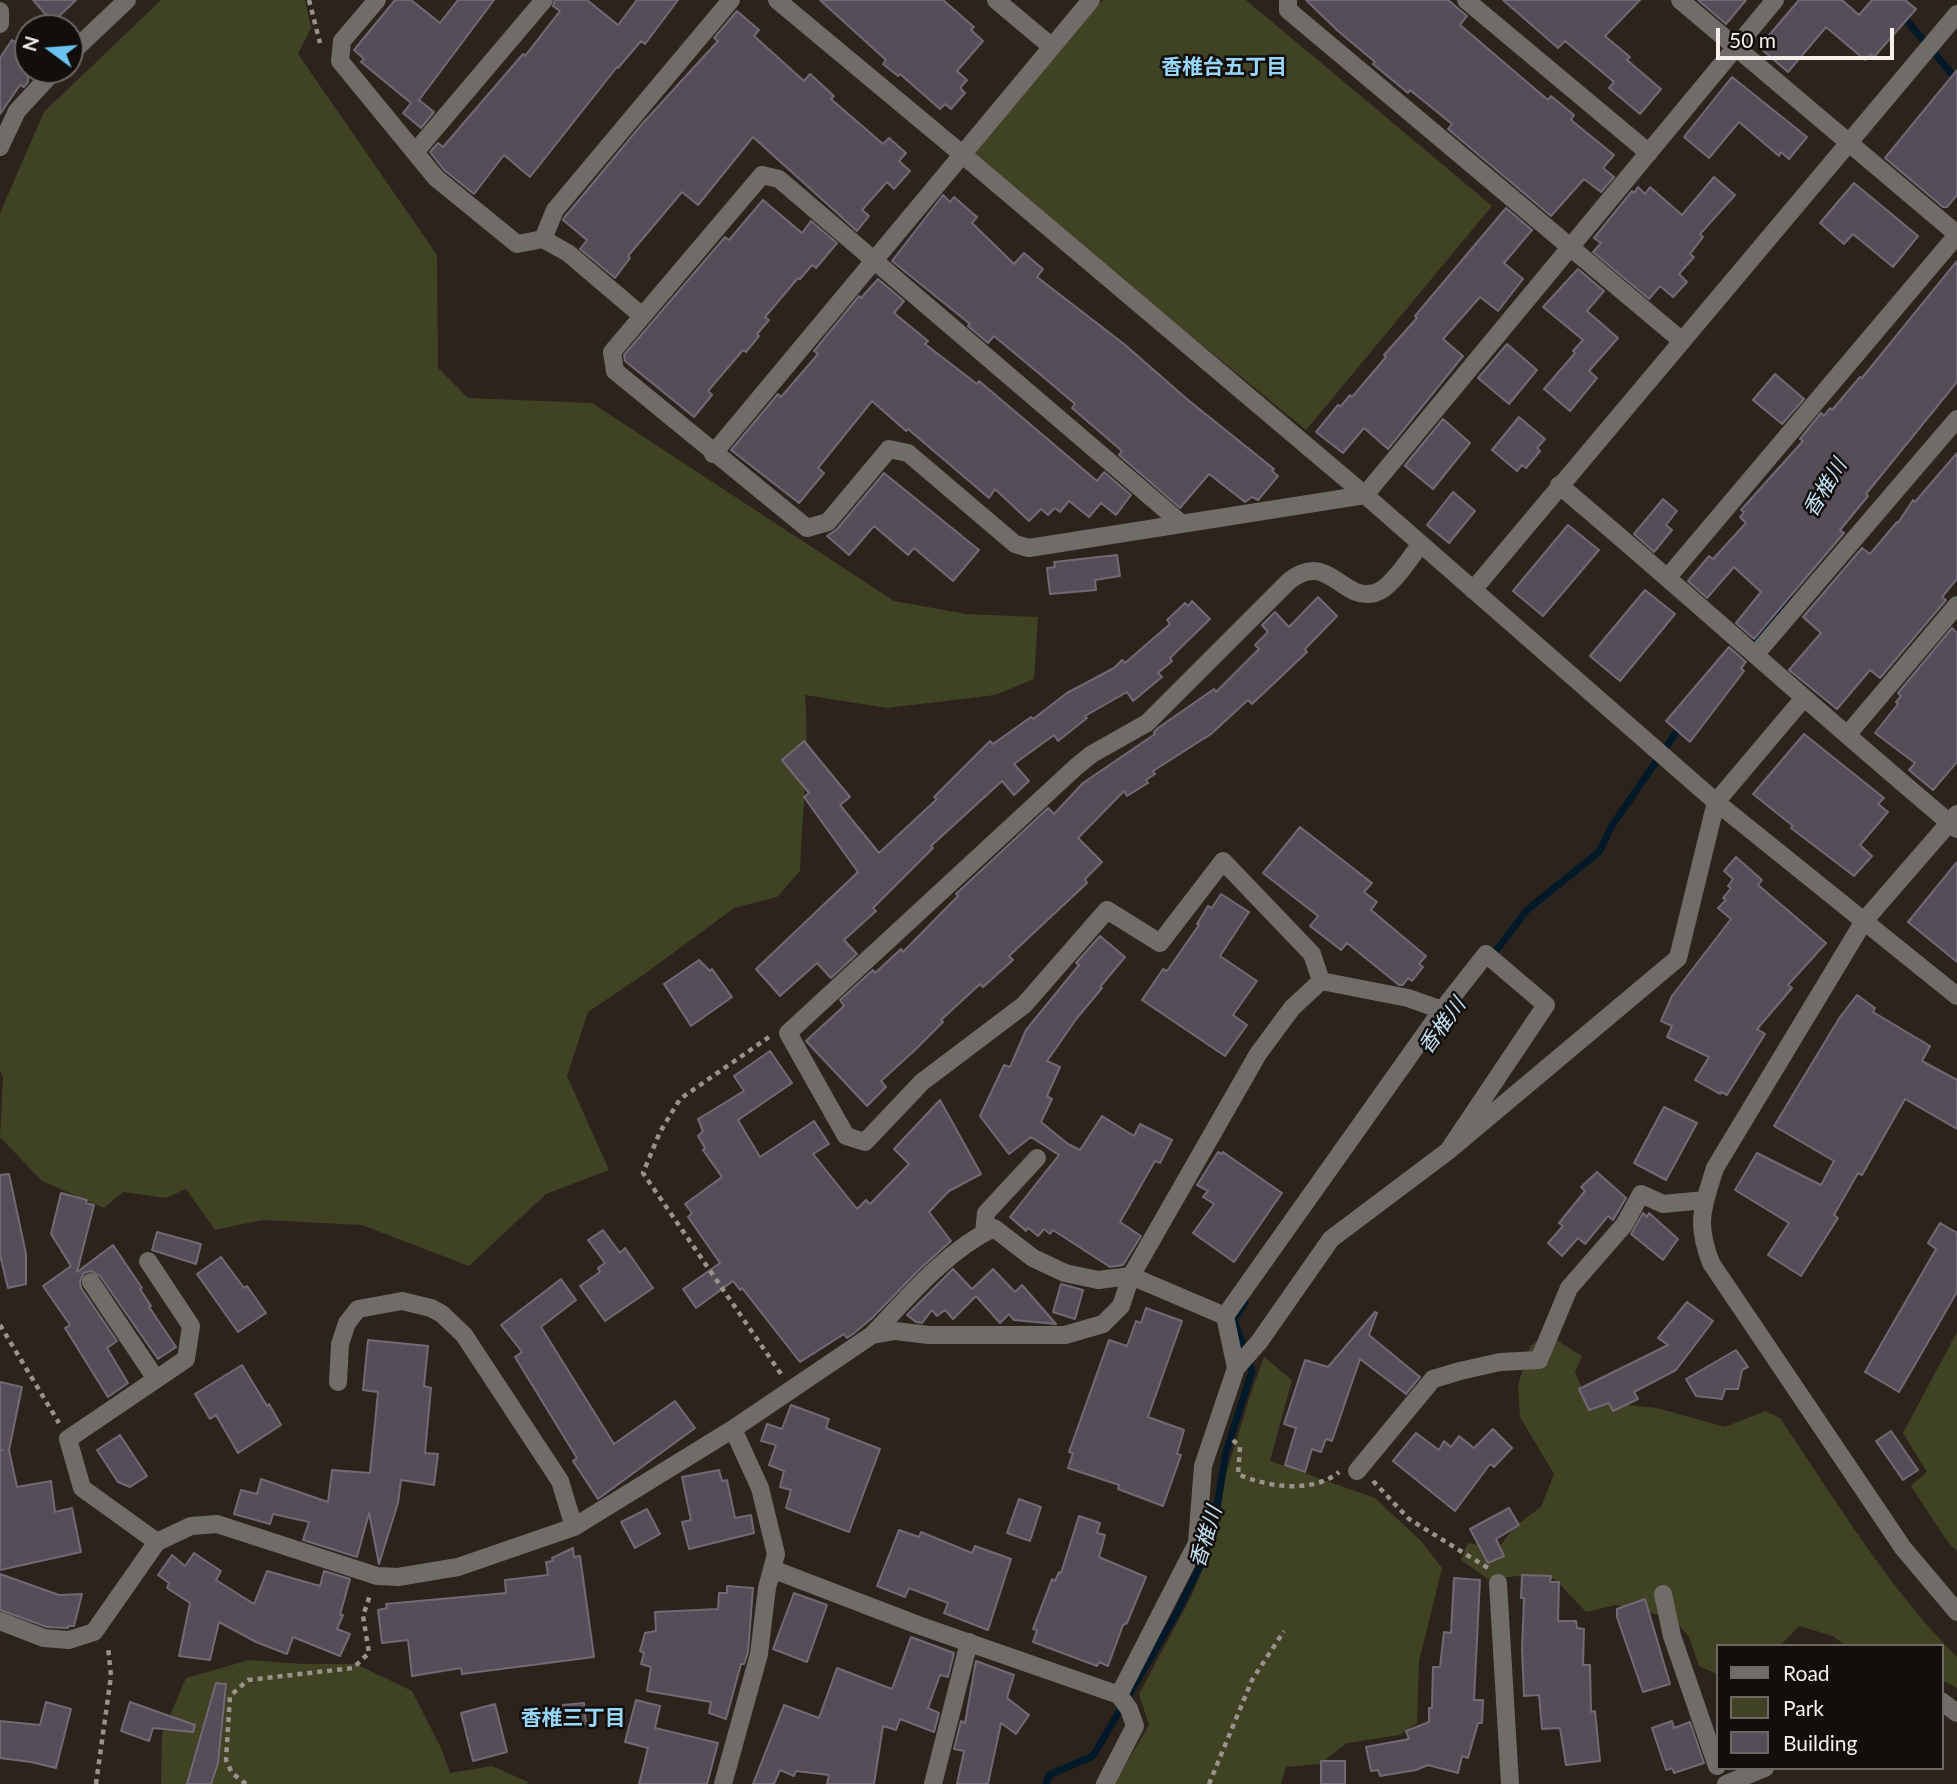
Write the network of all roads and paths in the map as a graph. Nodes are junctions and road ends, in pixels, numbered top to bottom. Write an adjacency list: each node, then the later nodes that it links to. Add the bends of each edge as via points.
1 (127, 0): 16 (street)
2 (309, 0): 19 (path, via 321,46)
3 (377, 0): 19 (street, via 342,41)
4 (544, 0): 23 (street)
5 (732, 0): 27 (street, via 555,210)
6 (777, 0): 25 (street)
7 (996, 0): 17 (street)
8 (1091, 0): 17 (street)
9 (1288, 0): 28 (street, via 1288,10)
10 (1466, 0): 24 (street)
11 (1680, 0): 18 (street)
12 (1775, 0): 18 (street)
13 (0, 11): 15 (street)
14 (1957, 14): 21 (street)
15 (0, 24)
16 (84, 41)
17 (1052, 47): 25 (street)
18 (1734, 47): 21 (street); 24 (street)
19 (340, 61): 23 (street)
20 (42, 84): 22 (street, via 17,111)
21 (1849, 144): 26 (street); 31 (street)
22 (0, 147)
23 (416, 151): 27 (street, via 436,178 516,243)
24 (1649, 153): 28 (street)
25 (963, 155): 29 (street); 35 (street)
26 (1957, 235): 38 (street)
27 (543, 239): 30 (street, via 568,254)
28 (1569, 247): 31 (street); 35 (street)
29 (875, 261): 30 (street, via 779,179 762,175); 33 (street); 36 (street)
30 (641, 316): 33 (street, via 612,352 614,372)
31 (1682, 341): 34 (street)
32 (1957, 419): 41 (street)
33 (713, 454): 36 (street, via 807,528 828,522 889,449 908,453 1015,544 1029,548)
34 (1559, 485): 38 (street); 39 (street)
35 (1365, 495): 36 (street); 37 (street)
36 (1181, 523)
37 (1420, 545): 39 (street); 50 (street, via 1388,586 1374,593 1356,591 1321,571 1301,571 1147,723 1077,766)
38 (1668, 577): 41 (street)
39 (1473, 590): 44 (street)
40 (1957, 605): 43 (street)
41 (1755, 655): 42 (street)
42 (1804, 699): 43 (street); 44 (street)
43 (1848, 734): 45 (street)
44 (1716, 802): 46 (street); 51 (street, via 1678,958)
45 (1955, 822): 46 (street)
46 (1864, 921): 48 (street); 53 (street, via 1715,1168)
47 (1321, 981): 49 (street, via 1408,998); 50 (street, via 1312,954 1223,861 1160,943 1107,910 1024,1005 922,1082 865,1142 846,1136); 56 (street, via 1292,1007 1258,1054)
48 (1957, 996)
49 (1443, 1010): 51 (street, via 1486,954 1546,1004); 58 (street)
50 (788, 1033): 64 (path, via 771,1036 680,1099 643,1173)
51 (1448, 1151): 61 (street, via 1331,1239)
52 (1037, 1158): 54 (street, via 986,1213)
53 (1705, 1200): 68 (street, via 1663,1204 1641,1194 1624,1226 1569,1288 1539,1360 1500,1362 1433,1380); 75 (street, via 1703,1241 1711,1263 1903,1548)
54 (985, 1233): 56 (street, via 994,1228 1033,1258 1065,1273 1098,1280); 60 (street, via 919,1285)
55 (148, 1261): 62 (street, via 191,1326 186,1359)
56 (1131, 1276): 58 (street); 60 (street, via 1121,1306 1103,1324 1065,1335 895,1331)
57 (91, 1283): 62 (street)
58 (1225, 1316): 61 (street)
59 (0, 1325): 67 (path)
60 (872, 1335): 64 (street)
61 (1236, 1368): 65 (street)
62 (156, 1379): 67 (street)
63 (338, 1382): 69 (street, via 340,1344 346,1323 358,1309 402,1301 442,1314 464,1335 560,1481)
64 (792, 1390): 66 (street)
65 (1216, 1428): 68 (path, via 1240,1447 1238,1474 1248,1479 1292,1486 1314,1484 1344,1468); 80 (street, via 1203,1466 1197,1543)
66 (733, 1429): 69 (street); 71 (street, via 760,1488 776,1554)
67 (68, 1439): 70 (street, via 82,1488)
68 (1357, 1471): 73 (path, via 1366,1473 1409,1519 1491,1570)
69 (574, 1527): 72 (street, via 458,1567)
70 (156, 1542): 72 (street, via 191,1526 218,1524); 76 (street, via 93,1632 69,1640 44,1639)
71 (772, 1569): 79 (street); 85 (street, via 759,1654)
72 (377, 1576): 84 (path, via 363,1616 369,1653 352,1668 247,1680 230,1696 226,1760 232,1773)
73 (1499, 1583): 89 (street)
74 (1663, 1594): 81 (street, via 1672,1636)
75 (1957, 1612)
76 (0, 1622)
77 (1284, 1631): 88 (path, via 1252,1680)
78 (114, 1638): 83 (path, via 107,1649 111,1676)
79 (969, 1642): 80 (street); 86 (street)
80 (1119, 1695): 87 (street, via 1135,1726)
81 (1716, 1761)
82 (1760, 1770): 90 (street)
83 (96, 1784)
84 (246, 1784)
85 (723, 1784)
86 (933, 1784)
87 (1105, 1784)
88 (1209, 1784)
89 (1510, 1784)
90 (1725, 1784)

